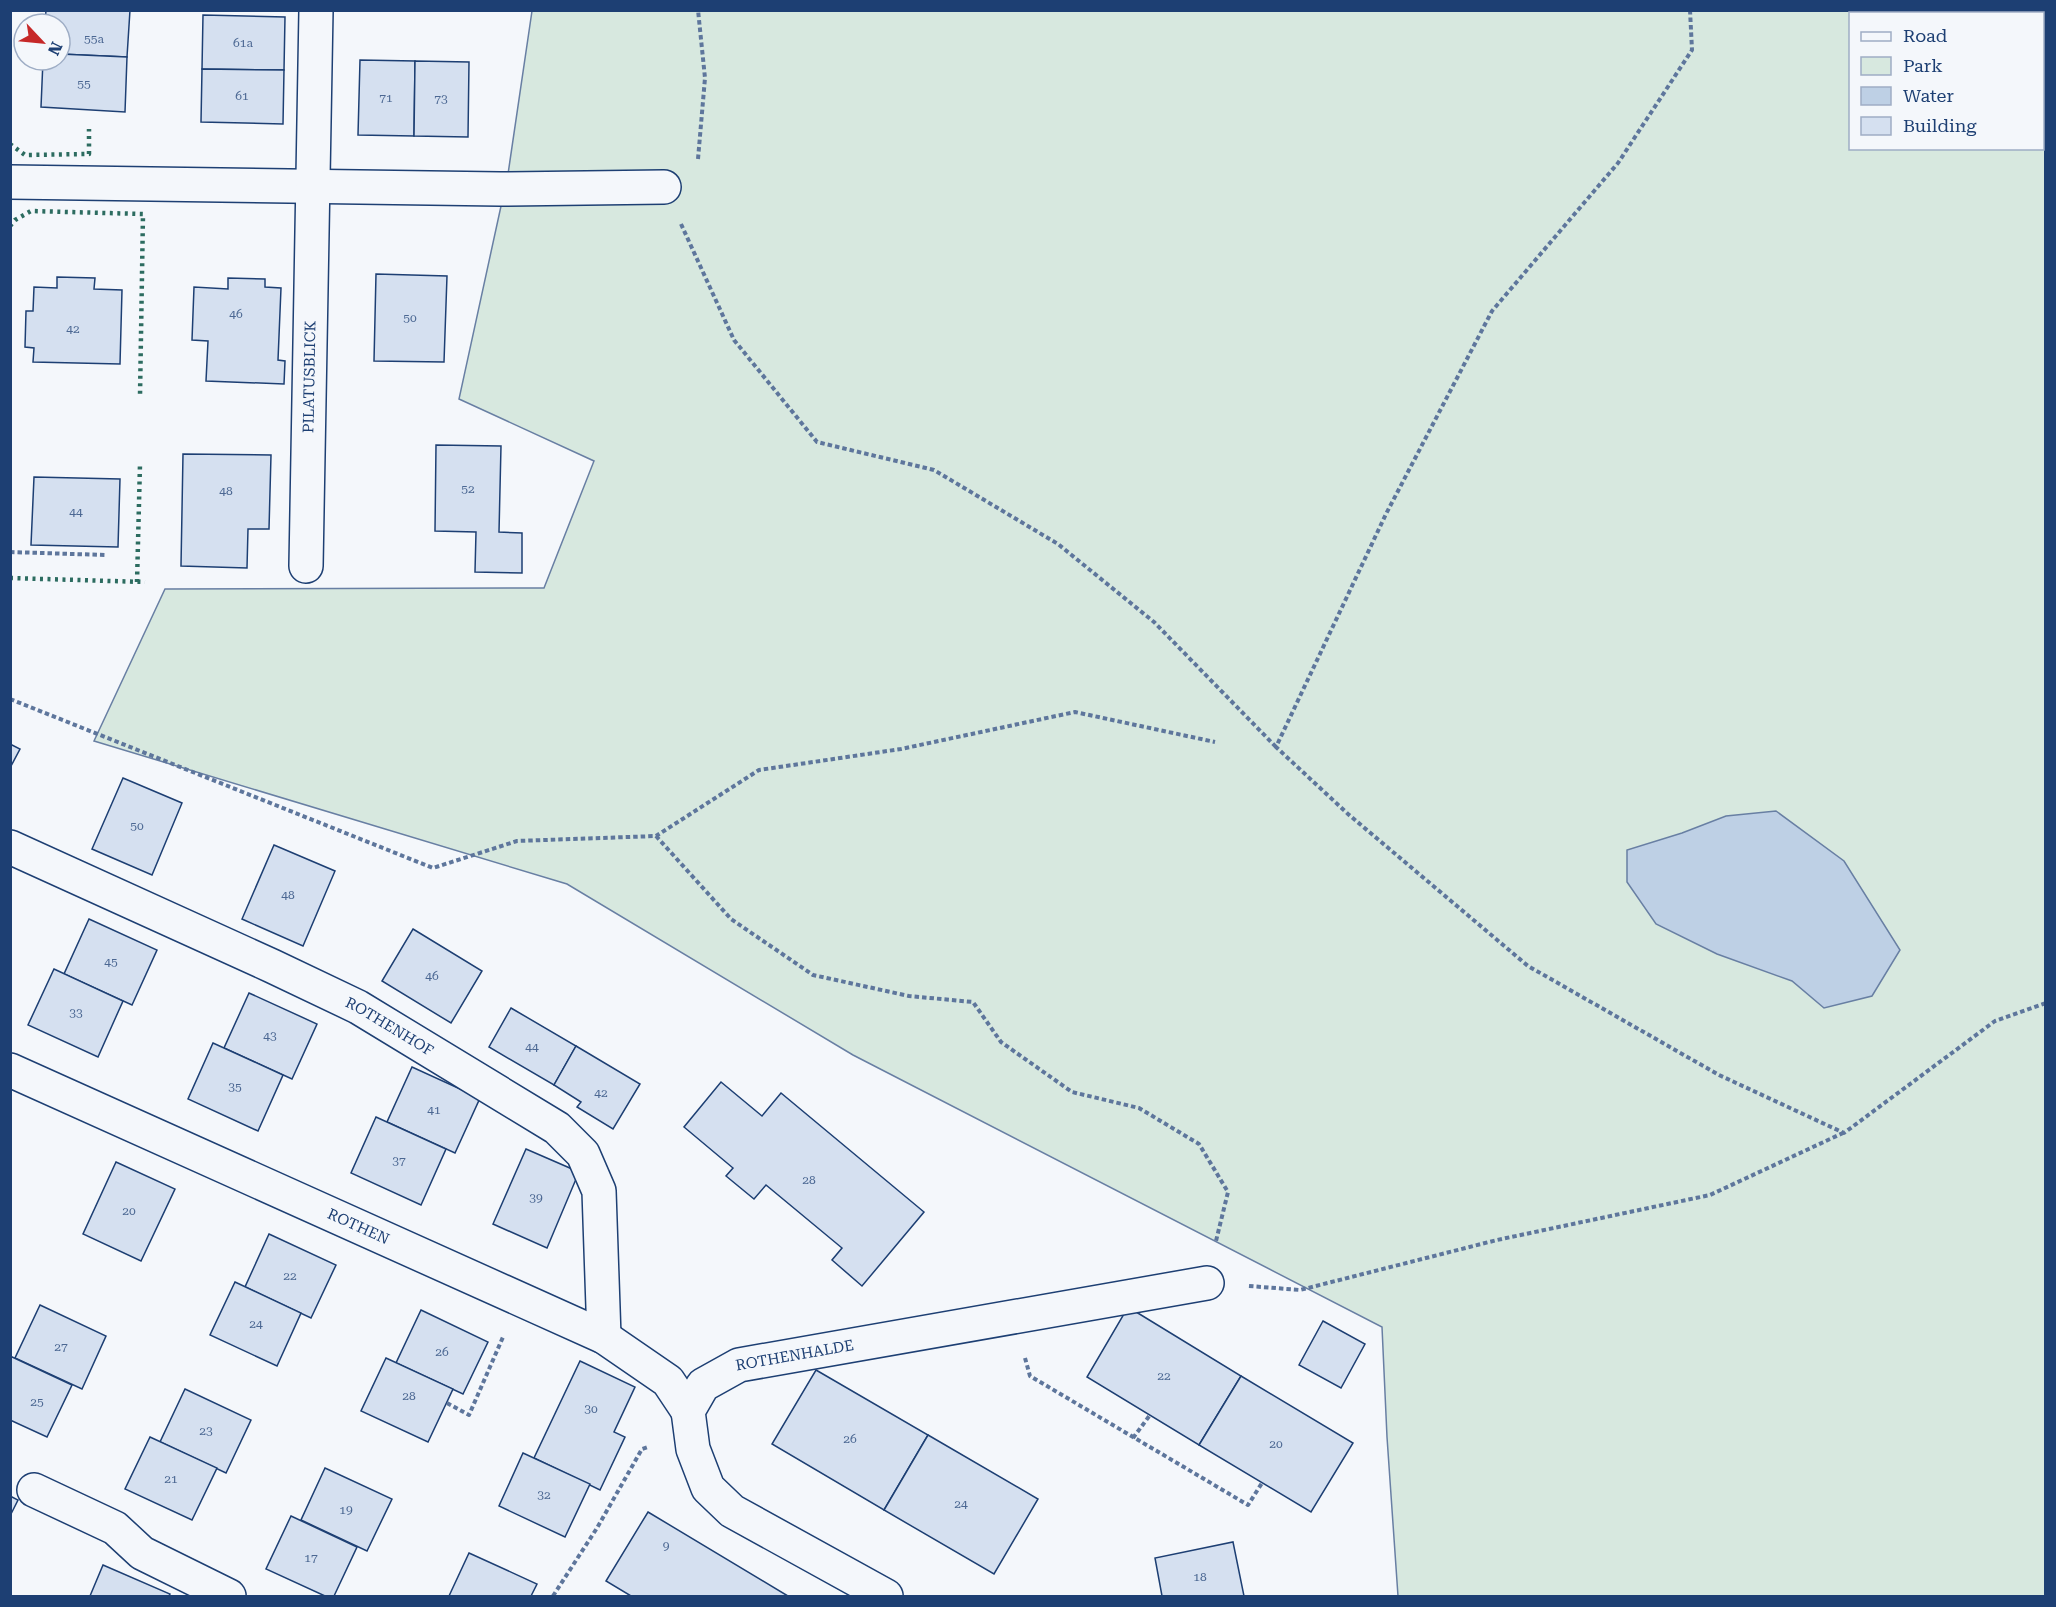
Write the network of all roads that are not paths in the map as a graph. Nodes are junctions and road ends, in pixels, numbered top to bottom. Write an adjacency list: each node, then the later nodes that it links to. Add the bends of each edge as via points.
1 (316, 10): 3 (street, PILATUSBLICK)
2 (10, 182): 3 (street)
3 (313, 186): 4 (street); 5 (street, PILATUSBLICK)
4 (664, 187)
5 (306, 566)
6 (10, 847): 9 (street, ROTHENHOF, via 358,1007 557,1128 583,1154 599,1191)
7 (10, 1070): 9 (street, ROTHEN)
8 (1207, 1283): 10 (street, ROTHENHALDE, via 739,1365 704,1385)
9 (604, 1336): 10 (street, ROTHEN, via 668,1381)
10 (689, 1422): 13 (street, via 693,1449 708,1488 732,1511)
11 (34, 1490): 12 (street, via 115,1528 142,1552)
12 (229, 1596)
13 (886, 1596)

